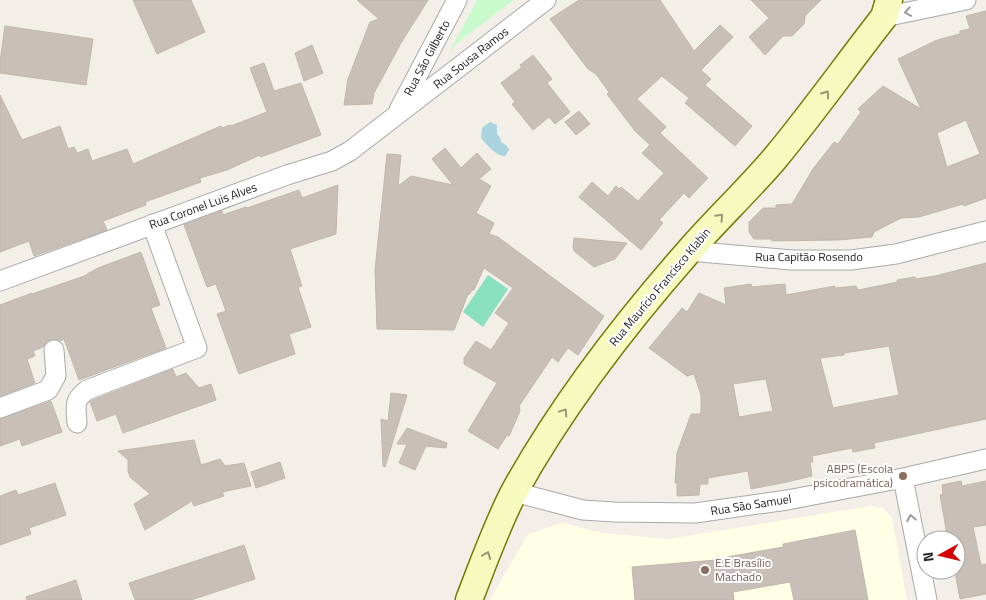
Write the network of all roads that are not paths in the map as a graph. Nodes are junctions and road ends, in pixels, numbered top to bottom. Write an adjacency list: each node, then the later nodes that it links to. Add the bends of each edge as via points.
1 (457, 0): 5 (street, Rua São Gilberto)
2 (546, 0): 5 (street, Rua Sousa Ramos)
3 (966, 0): 4 (street, one-way to 4)
4 (886, 8): 8 (street, Rua Maurício Francisco Klabin, one-way to 4, via 774,159 819,104)
5 (396, 116): 6 (street, Rua Coronel Luis Alves, via 332,161)
6 (152, 224): 9 (street, Rua Coronel Luis Alves); 12 (street, via 197,348 87,390 75,402)
7 (986, 231): 8 (street, Rua Capitão Rosendo, via 896,254 851,260 792,260)
8 (688, 251): 15 (street, Rua Maurício Francisco Klabin, one-way to 8, via 596,363)
9 (0, 281)
10 (54, 350): 11 (street, via 56,376 48,390)
11 (0, 408)
12 (77, 423)
13 (986, 459): 14 (street, Rua São Samuel)
14 (903, 478): 15 (street, Rua São Samuel, via 695,513 583,510); 17 (street, one-way to 14)
15 (514, 492): 16 (street, Rua Maurício Francisco Klabin, one-way to 15)
16 (468, 600)
17 (926, 600)

